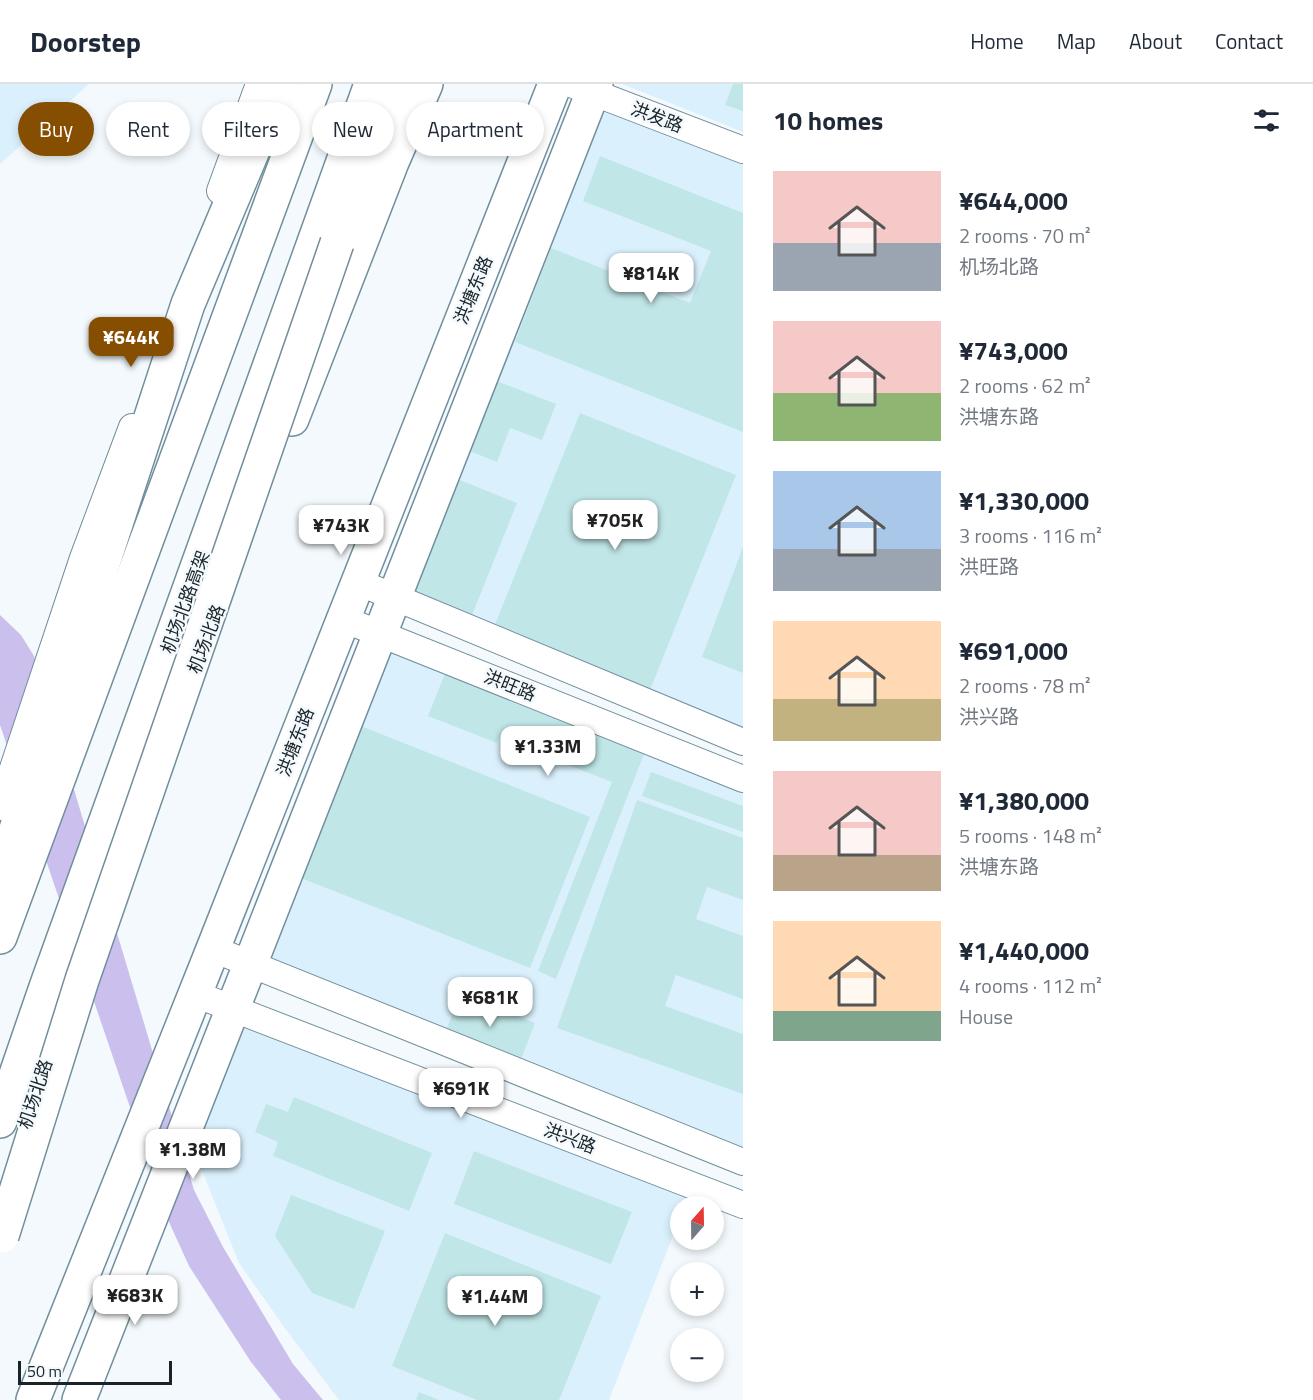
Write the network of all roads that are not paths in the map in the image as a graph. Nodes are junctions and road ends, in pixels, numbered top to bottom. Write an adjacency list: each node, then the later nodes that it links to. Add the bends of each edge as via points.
1 (259, 84): 18 (street, via 83,558)
2 (281, 84): 19 (main road, via 188,304)
3 (315, 84): 19 (main road, via 72,742)
4 (360, 84): 25 (main road, 机场北路高架)
5 (371, 84): 26 (main road, 机场北路高架)
6 (399, 84): 16 (main road, bridge, via 328,266)
7 (426, 84): 16 (main road, 机场北路)
8 (555, 84): 11 (main road, 洪塘东路)
9 (587, 87): 10 (street, 洪发路); 12 (main road)
10 (743, 150)
11 (358, 582): 12 (street, 洪旺路); 13 (main road, 洪塘东路)
12 (394, 597): 14 (main road); 15 (street, 洪旺路)
13 (344, 618): 14 (street, 洪旺路); 21 (main road, 洪塘东路)
14 (380, 633): 17 (street, 洪旺路); 22 (main road)
15 (743, 742)
16 (156, 765): 28 (main road, 机场北路, via 52,1042); 30 (main road, bridge, via 82,980)
17 (743, 779)
18 (1, 804)
19 (13, 873): 20 (main road)
20 (0, 937)
21 (213, 949): 22 (street); 23 (main road, 洪塘东路)
22 (250, 964): 24 (main road); 27 (street)
23 (195, 994): 24 (street, 洪兴路); 31 (main road, 洪塘东路)
24 (233, 1008): 29 (street, 洪兴路); 32 (main road)
25 (0, 1051)
26 (0, 1121)
27 (743, 1162)
28 (0, 1199)
29 (743, 1205)
30 (1, 1239)
31 (33, 1400)
32 (79, 1400)

